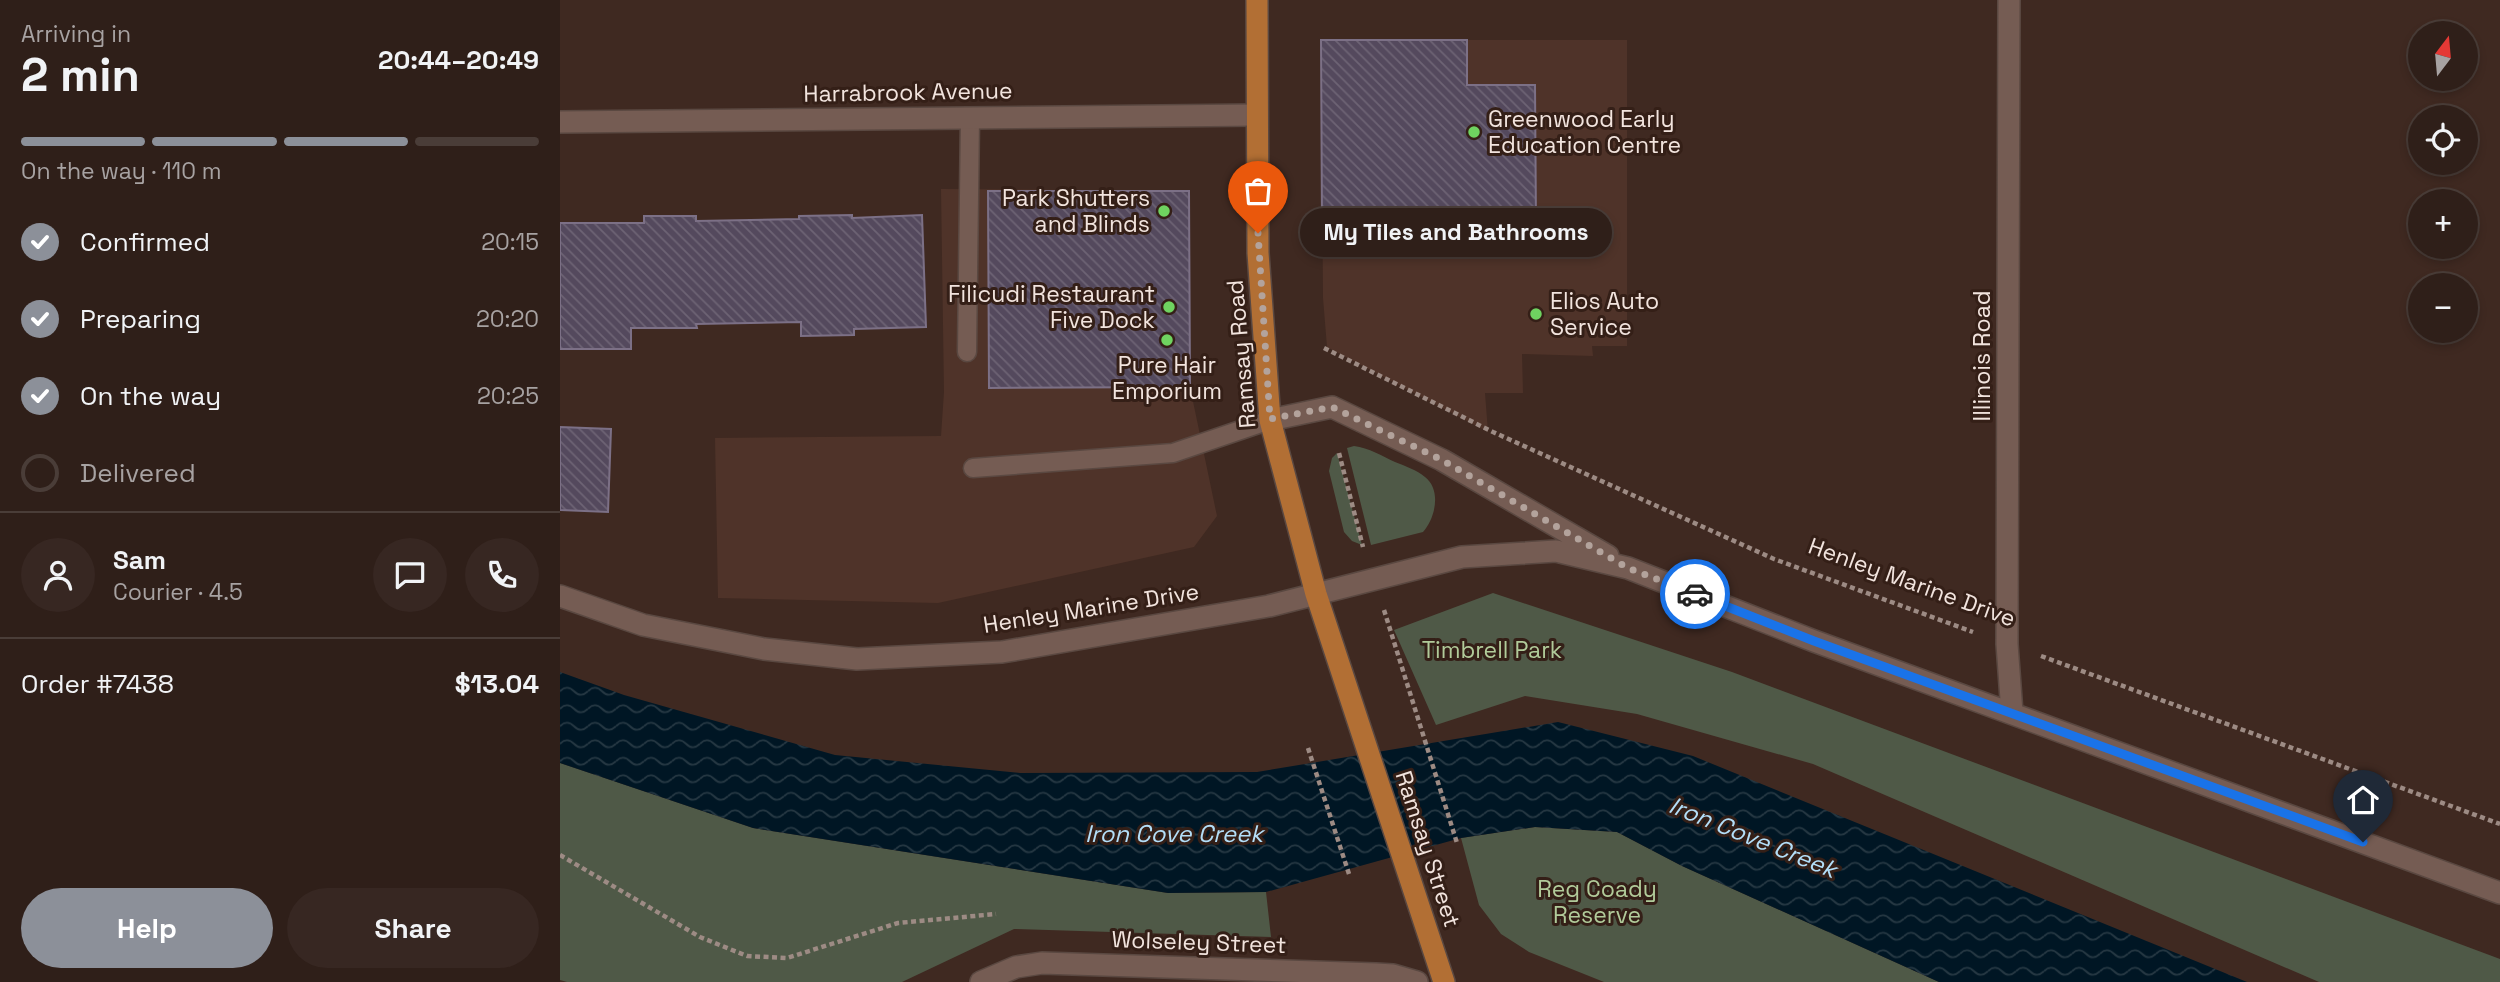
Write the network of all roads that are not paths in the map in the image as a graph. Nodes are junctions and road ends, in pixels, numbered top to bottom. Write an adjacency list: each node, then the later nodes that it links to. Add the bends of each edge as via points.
1 (1257, 0): 3 (main road, Ramsay Road)
2 (2009, 0): 12 (street, Illinois Road, via 2007,644)
3 (1257, 115): 4 (street, Harrabrook Avenue); 7 (main road, Ramsay Road, via 1258,253)
4 (970, 118): 5 (street, Harrabrook Avenue); 6 (lane)
5 (560, 122)
6 (967, 352)
7 (1270, 419): 8 (lane, via 1173,453); 9 (street, Henley Marine Drive, via 1332,407 1442,460); 10 (main road, Ramsay Road)
8 (973, 468)
9 (1628, 568): 10 (street, Henley Marine Drive, via 1556,551 1511,552 1462,557); 12 (street, Henley Marine Drive)
10 (1316, 594): 11 (street, Henley Marine Drive, via 1002,652 857,659 764,649 643,625); 13 (main road, Ramsay Road)
11 (560, 596)
12 (2012, 713): 14 (street, Henley Marine Drive)
13 (1362, 733): 17 (main road, Ramsay Street)
14 (2500, 893)
15 (981, 982): 16 (street, Wolseley Street, via 1016,967 1042,963 1376,974)
16 (1417, 982)
17 (1444, 982)

